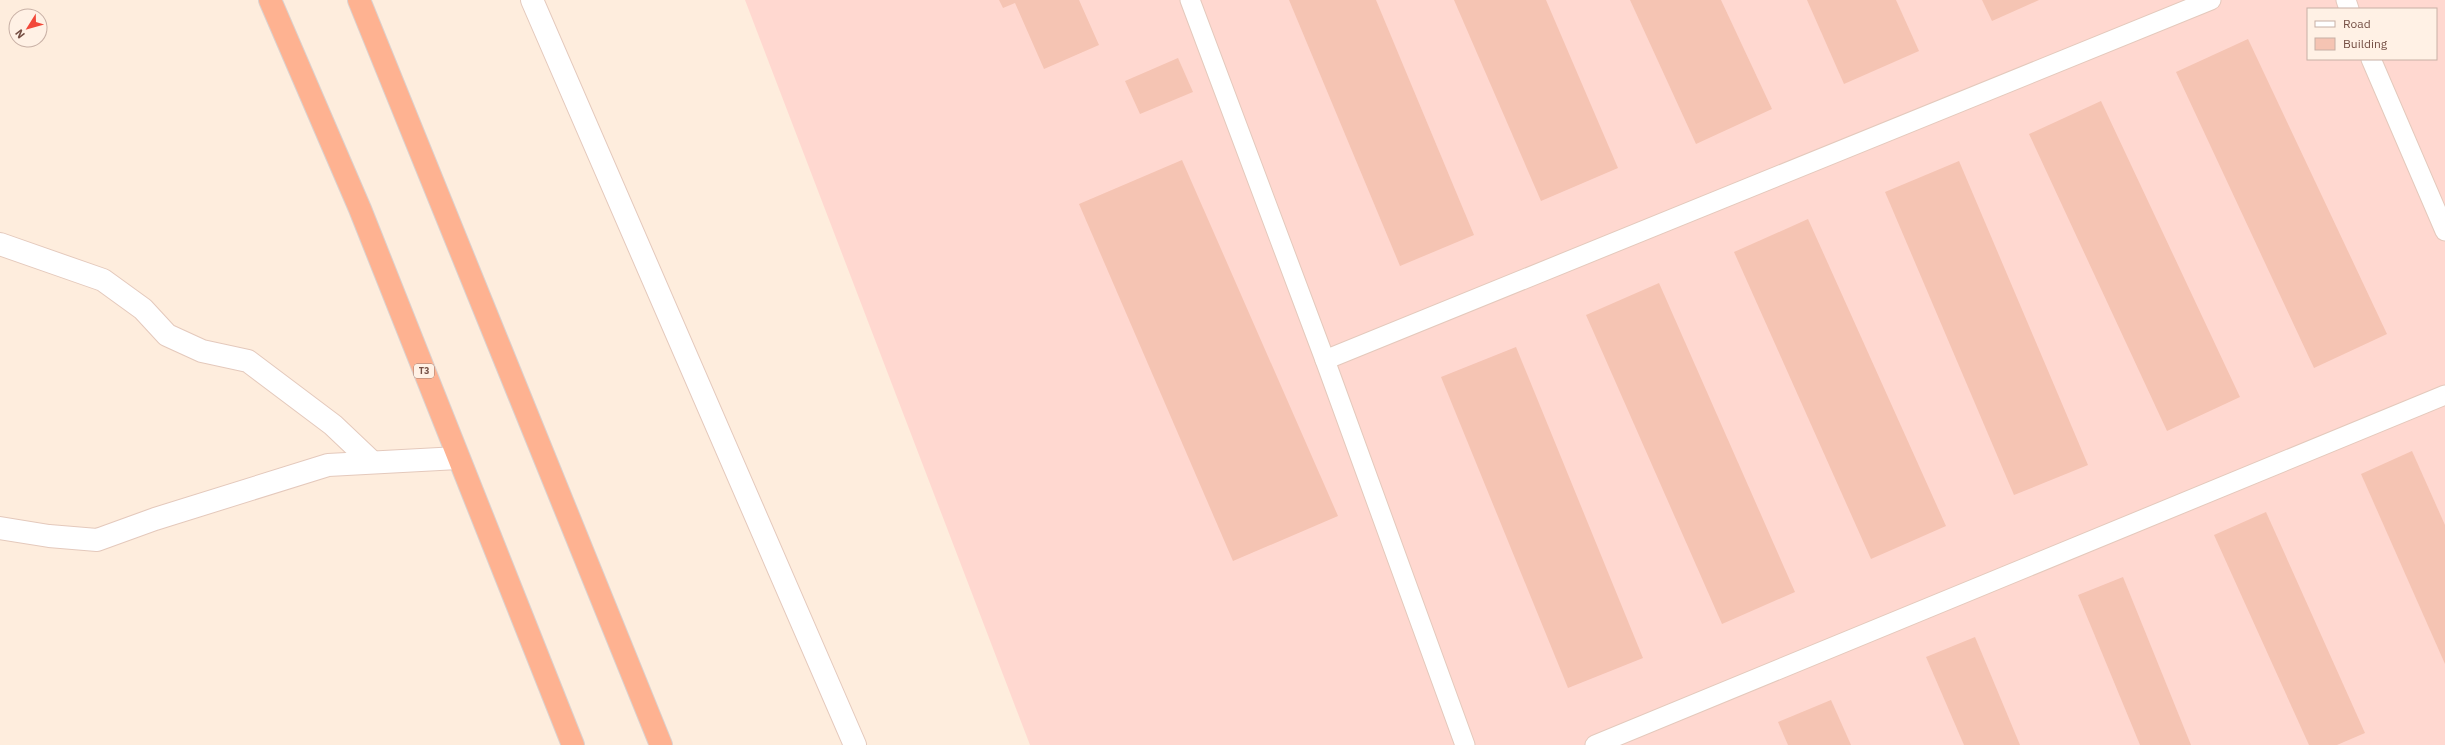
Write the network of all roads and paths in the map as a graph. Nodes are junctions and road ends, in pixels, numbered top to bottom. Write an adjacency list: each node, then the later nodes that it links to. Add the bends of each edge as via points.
1 (270, 0): 11 (highway, T3, via 360,209)
2 (359, 0): 15 (highway)
3 (532, 0): 16 (street)
4 (1190, 0): 9 (lane)
5 (2211, 0): 9 (lane)
6 (2371, 60): 7 (lane)
7 (2445, 231)
8 (0, 244): 12 (street, via 103,280 143,309 167,335 202,351 248,361 333,424)
9 (1325, 360): 17 (lane)
10 (2445, 395): 18 (lane)
11 (458, 458): 12 (street); 14 (highway, T3)
12 (372, 462): 13 (street, via 328,465 98,540)
13 (0, 528)
14 (573, 745)
15 (661, 745)
16 (856, 745)
17 (1465, 745)
18 (1595, 745)

